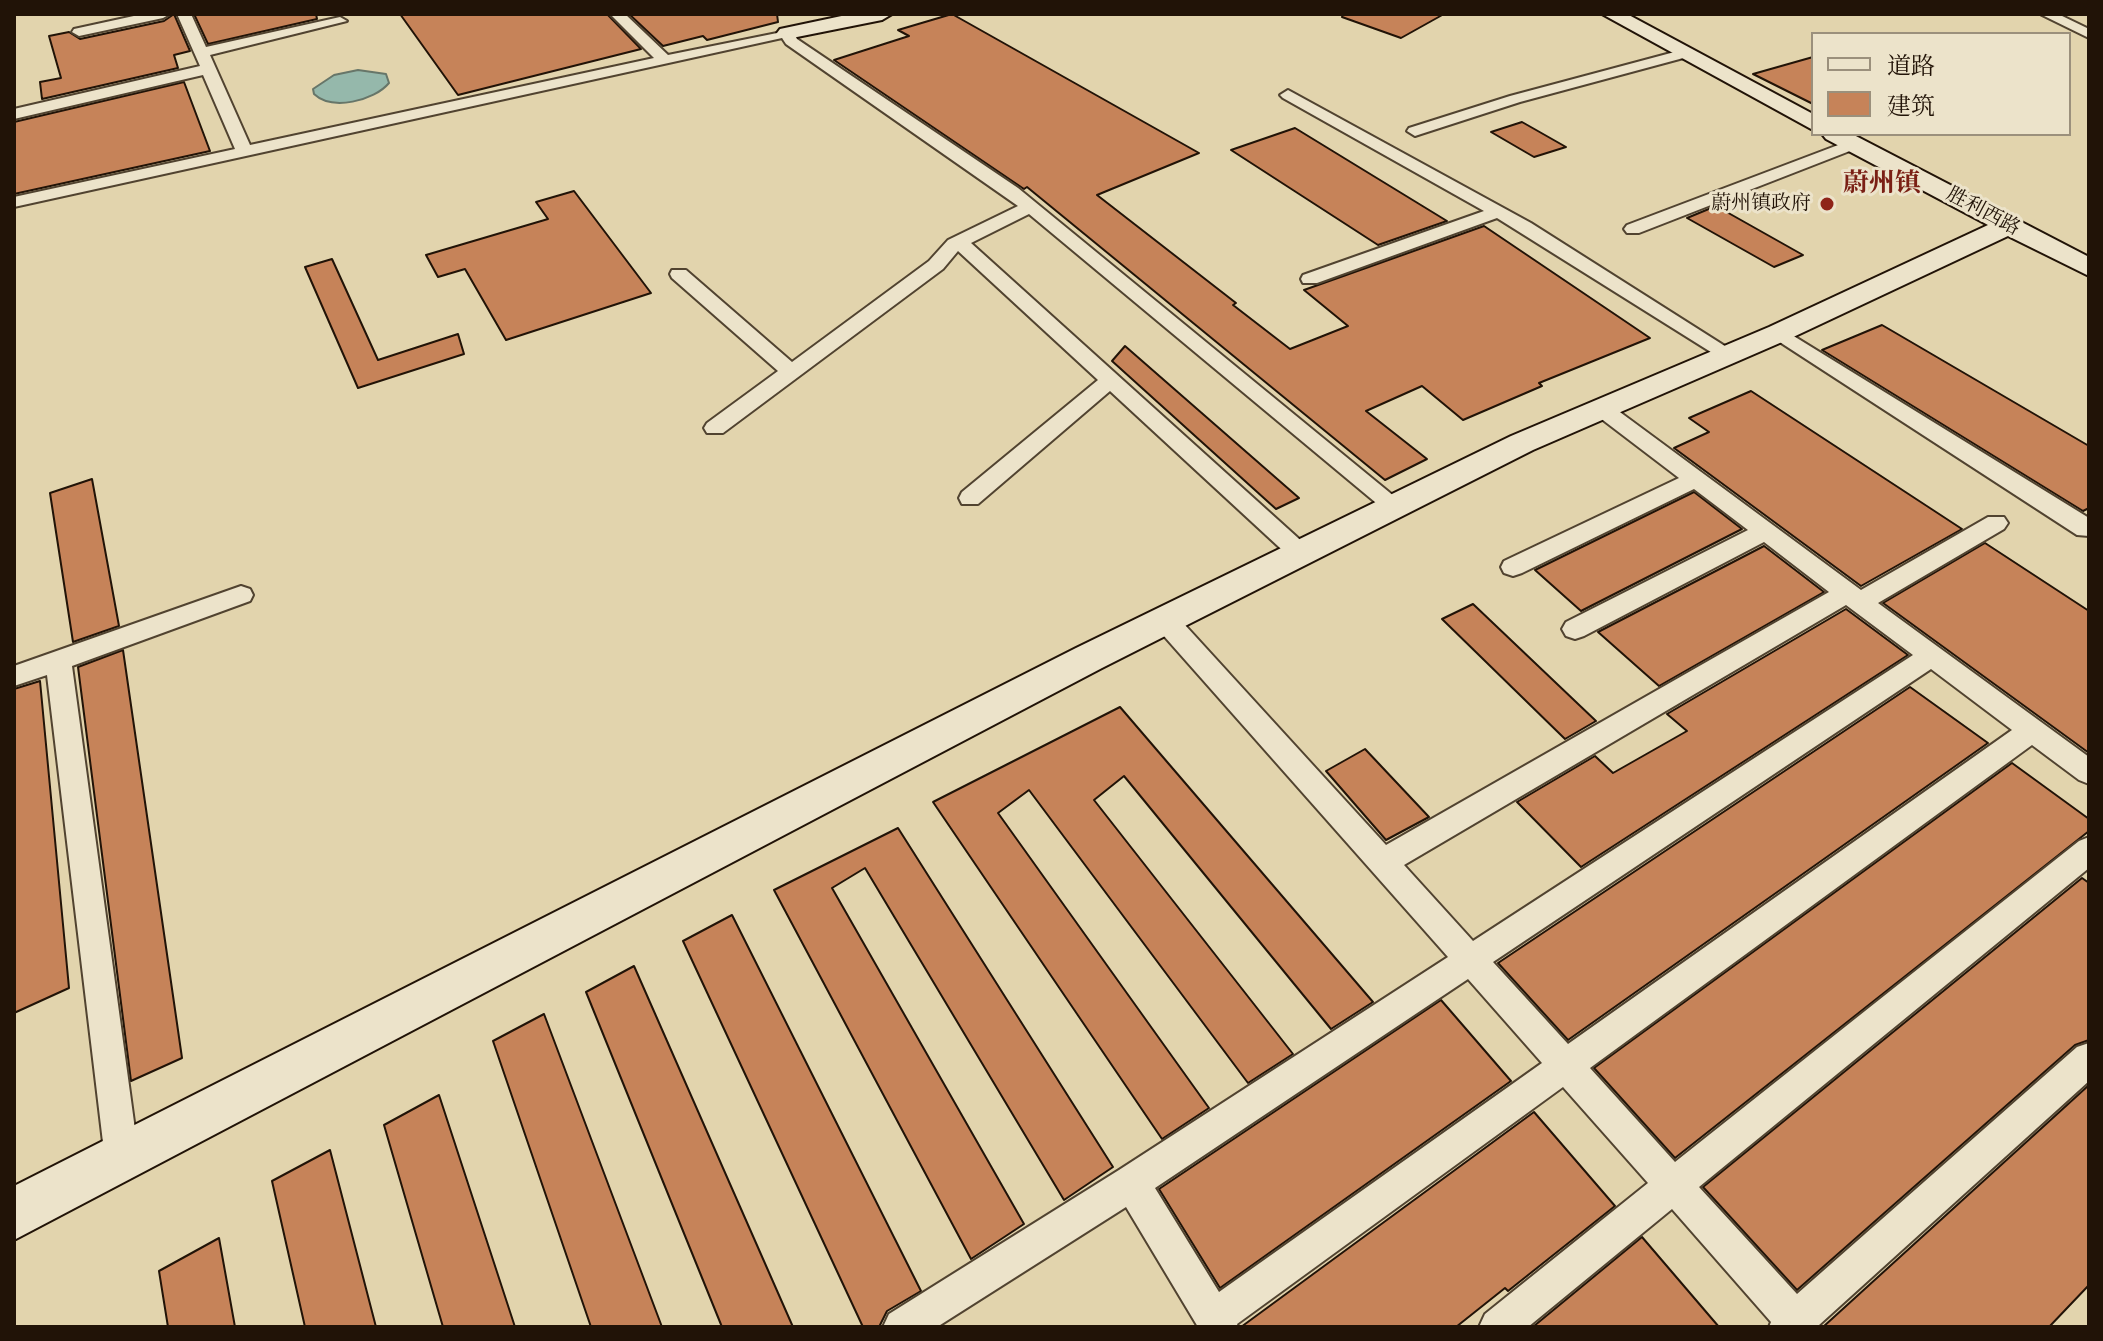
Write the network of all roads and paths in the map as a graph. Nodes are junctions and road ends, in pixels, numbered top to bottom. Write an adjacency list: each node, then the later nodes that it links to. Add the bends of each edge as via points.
1 (163, 14): 9 (street)
2 (184, 14): 12 (street)
3 (617, 14): 14 (street)
4 (882, 14): 7 (street)
5 (1612, 14): 13 (street)
6 (2047, 14): 11 (street)
7 (852, 17): 10 (street)
8 (340, 21): 12 (street)
9 (79, 32)
10 (787, 33): 14 (street); 23 (street, via 791,41)
11 (2089, 34)
12 (201, 53): 15 (street)
13 (1682, 54): 18 (street); 19 (street)
14 (665, 60): 21 (street)
15 (208, 69): 17 (street); 21 (street)
16 (1288, 95): 24 (street)
17 (14, 114)
18 (1811, 122)
19 (1415, 131)
20 (1844, 139): 25 (street, 胜利西路); 26 (street)
21 (245, 152): 22 (street)
22 (14, 202)
23 (1030, 207): 27 (street); 39 (street)
24 (1498, 212): 30 (street); 32 (street)
25 (2008, 226): 28 (street, 胜利西路); 31 (street)
26 (1633, 229)
27 (959, 242): 33 (street, via 936,265); 34 (street)
28 (2089, 268)
29 (679, 274): 33 (street)
30 (1310, 279)
31 (1779, 333): 32 (street); 41 (street)
32 (1729, 355): 35 (street)
33 (791, 372): 36 (street)
34 (1110, 380): 38 (street); 43 (street)
35 (1602, 409): 37 (street); 39 (street)
36 (715, 428)
37 (1695, 479): 42 (street); 44 (street)
38 (970, 498)
39 (1395, 506): 43 (street)
40 (1996, 523): 46 (street)
41 (2088, 529)
42 (1766, 531): 46 (street); 48 (street)
43 (1300, 553): 47 (street)
44 (1513, 567)
45 (241, 595): 50 (street)
46 (1853, 598): 49 (street); 55 (street)
47 (1165, 620): 55 (street); 59 (street)
48 (1575, 629)
49 (1932, 656): 52 (street); 56 (street)
50 (58, 660): 51 (street); 59 (street)
51 (14, 676)
52 (2033, 730): 53 (street); 58 (street)
53 (2089, 772)
54 (2089, 850): 61 (street)
55 (1382, 862): 56 (street)
56 (1469, 959): 58 (street); 60 (street)
57 (2089, 1059): 64 (street)
58 (1565, 1066): 61 (street); 63 (street)
59 (122, 1159): 62 (street)
60 (1132, 1183): 63 (street); 65 (street)
61 (1673, 1186): 64 (street); 66 (street)
62 (14, 1214)
63 (1216, 1322)
64 (1794, 1325)
65 (902, 1327)
66 (1498, 1327)

